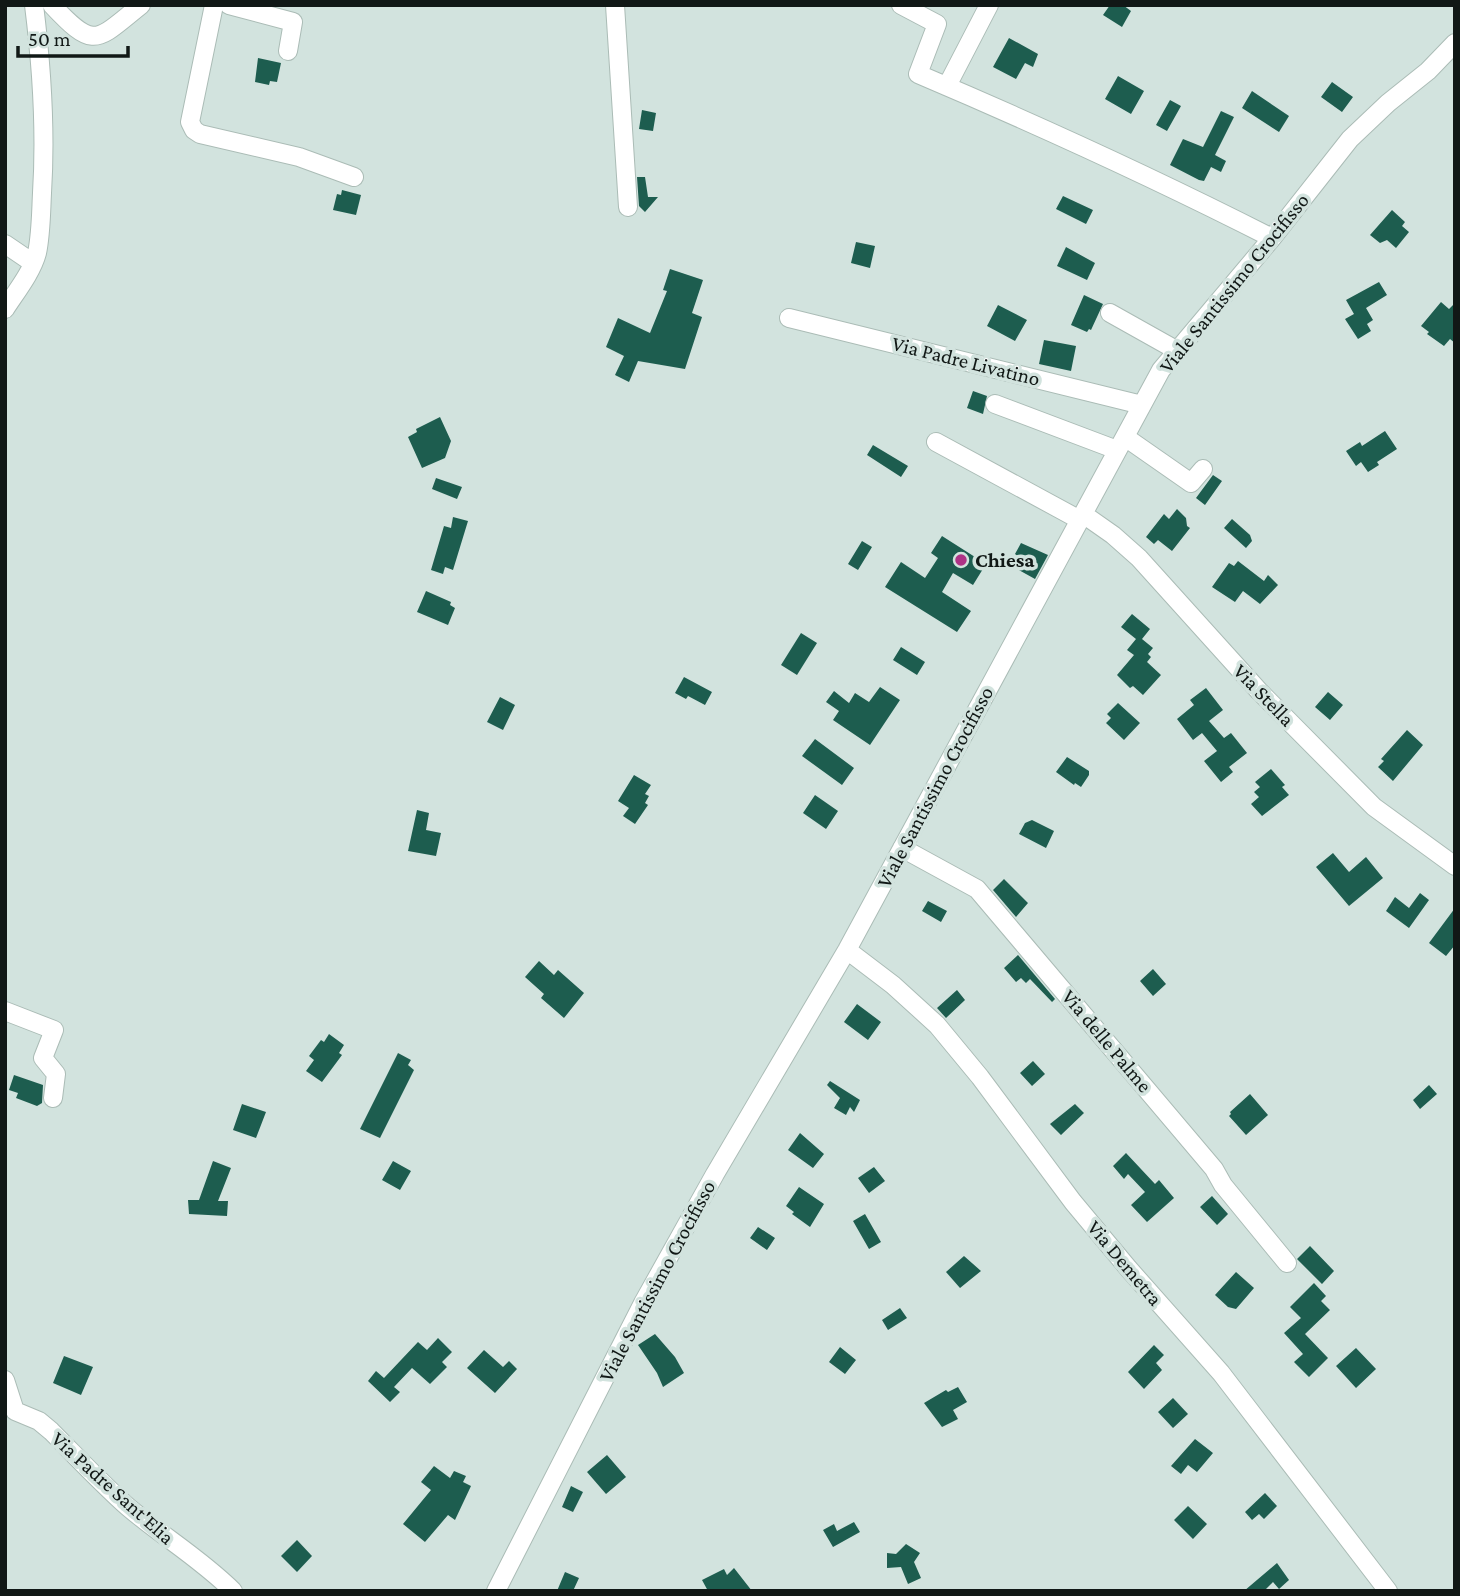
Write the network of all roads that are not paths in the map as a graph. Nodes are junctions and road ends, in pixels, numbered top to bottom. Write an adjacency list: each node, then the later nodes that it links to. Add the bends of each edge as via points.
1 (34, 5): 16 (street, via 45,144)
2 (52, 5): 3 (street, via 88,37 98,36)
3 (141, 5)
4 (214, 5): 12 (street, via 190,122 194,130 299,157)
5 (229, 5): 10 (street, via 293,22)
6 (615, 5): 13 (street)
7 (901, 5): 11 (street, via 937,24 918,74)
8 (989, 5): 11 (street)
9 (1455, 43): 14 (street, Viale Santissimo Crocifisso, via 1350,139)
10 (288, 51)
11 (947, 86): 14 (street, via 1174,187)
12 (354, 177)
13 (628, 207)
14 (1272, 238): 20 (street, Viale Santissimo Crocifisso)
15 (5, 244): 16 (street)
16 (33, 263): 17 (street)
17 (5, 309)
18 (1110, 313): 20 (street)
19 (789, 318): 22 (street, Via Padre Livatino)
20 (1176, 350): 22 (street, Viale Santissimo Crocifisso)
21 (995, 404): 24 (street)
22 (1142, 405): 24 (street, Viale Santissimo Crocifisso)
23 (936, 442): 26 (street, Via Stella)
24 (1121, 443): 25 (street, via 1191,483); 26 (street, Viale Santissimo Crocifisso)
25 (1203, 469)
26 (1081, 517): 27 (street, Viale Santissimo Crocifisso); 28 (street, Via Stella, via 1113,535 1139,558 1259,691 1374,807)
27 (902, 848): 29 (street, Viale Santissimo Crocifisso); 32 (street, Via delle Palme, via 978,889 1206,1159)
28 (1455, 866)
29 (847, 950): 35 (street, Viale Santissimo Crocifisso, via 643,1303); 36 (street, Via Demetra, via 937,1025 1081,1211 1221,1373)
30 (5, 1011): 31 (street, via 54,1030 43,1058 56,1074)
31 (53, 1098)
32 (1287, 1263)
33 (5, 1380): 34 (street, Via Padre Sant'Elia, via 15,1411 39,1421 126,1505 172,1543 200,1559)
34 (233, 1591)
35 (496, 1591)
36 (1388, 1591)

